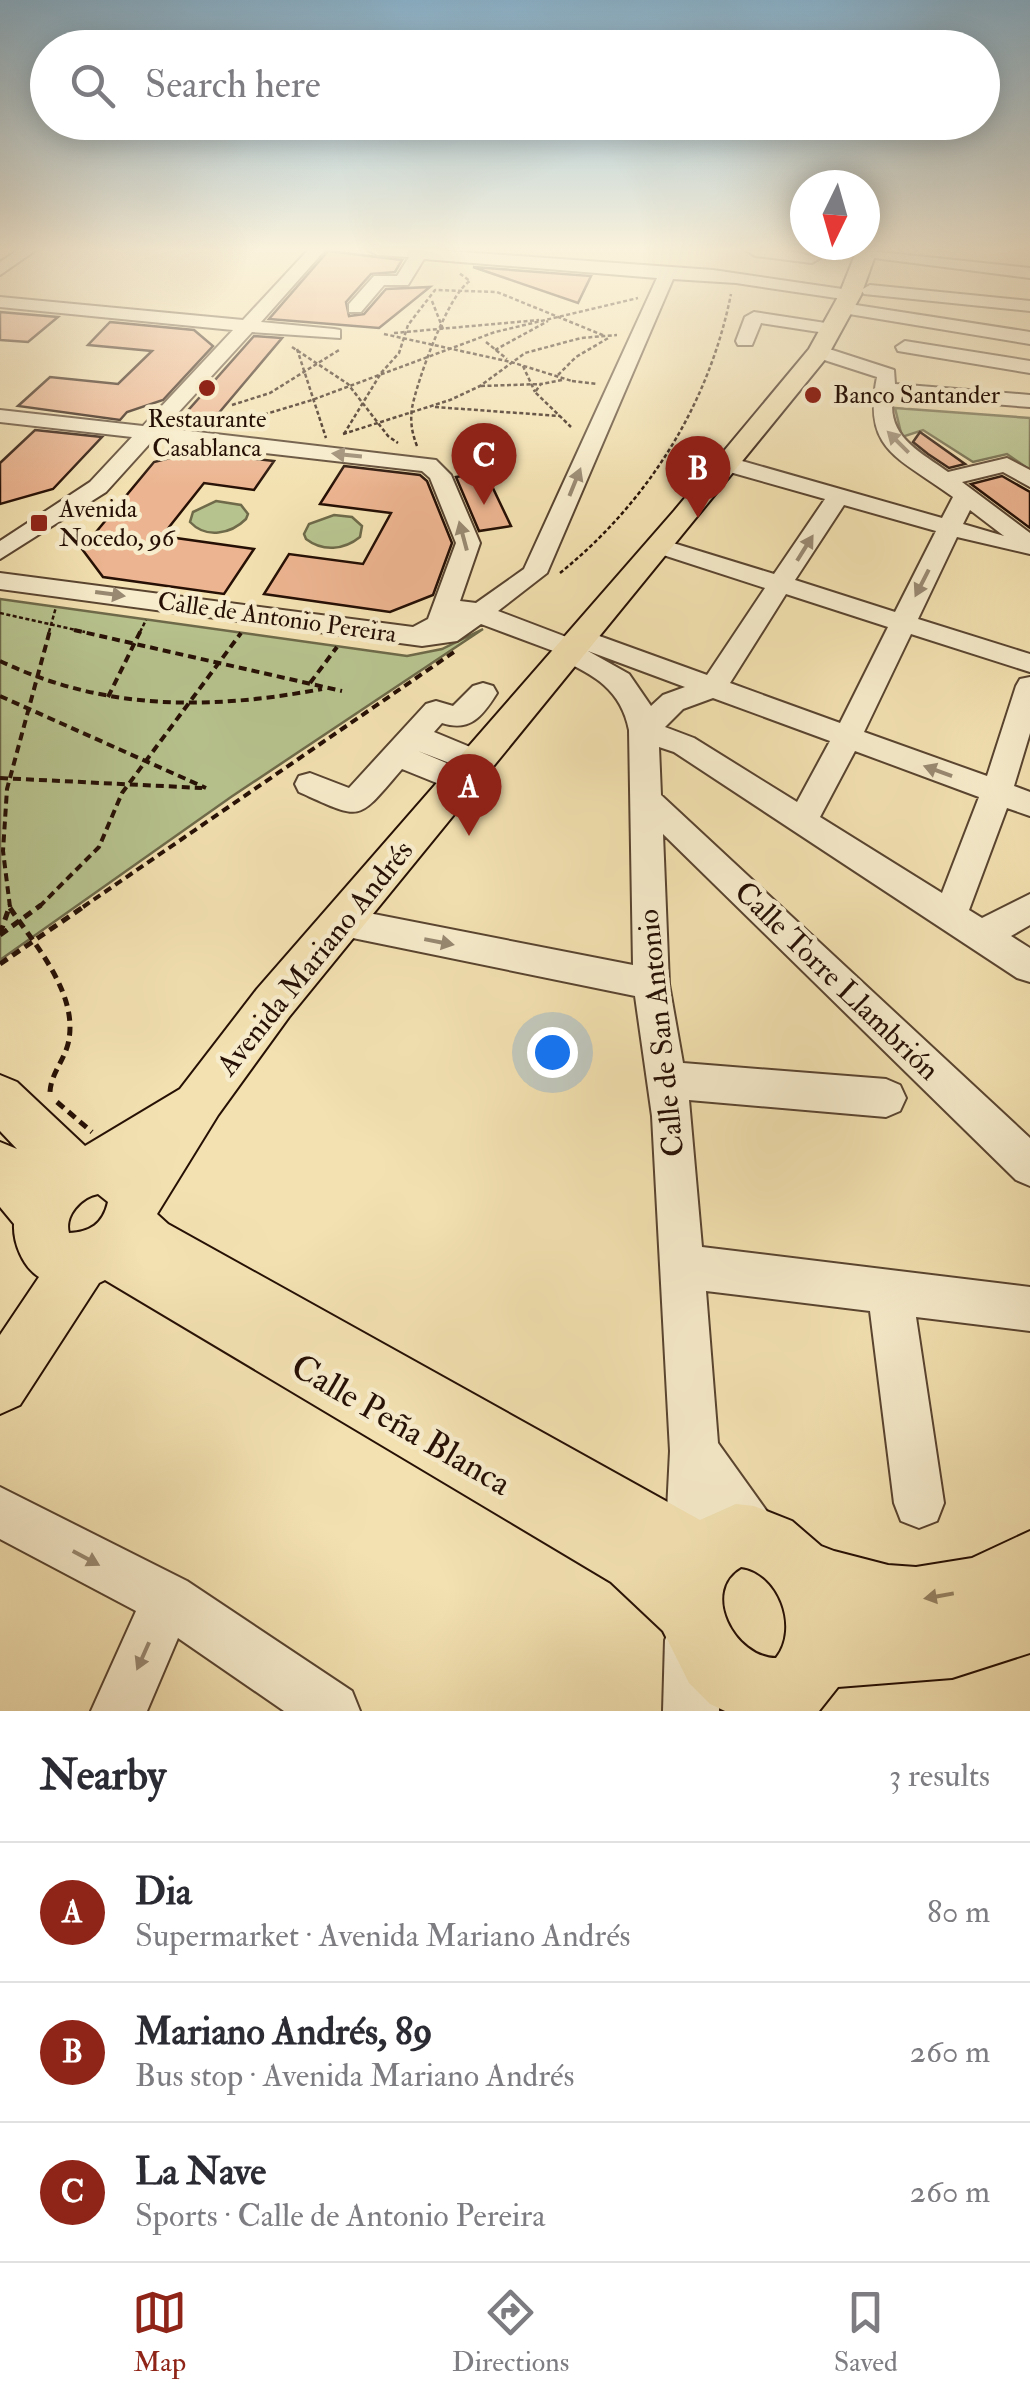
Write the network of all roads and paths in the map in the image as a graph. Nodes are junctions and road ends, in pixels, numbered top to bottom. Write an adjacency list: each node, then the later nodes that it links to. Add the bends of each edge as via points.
1 (443, 329): 25 (path)
2 (242, 330): 56 (street)
3 (281, 330): 20 (street)
4 (433, 330): 15 (path)
5 (504, 330): 28 (path)
6 (533, 330): 29 (path)
7 (591, 330): 17 (path)
8 (654, 330): 73 (street, one-way to 8, via 535,573)
9 (723, 330): 68 (path, via 715,367 679,439 649,482)
10 (749, 330): 22 (street)
11 (828, 330): 60 (main road, Avenida Mariano Andrés)
12 (851, 330): 38 (street)
13 (912, 330): 26 (street)
14 (981, 330): 21 (street)
15 (407, 332): 19 (path); 19 (path, via 384,334)
16 (627, 335): 18 (path)
17 (605, 336): 18 (path); 32 (path)
18 (614, 336): 37 (path, via 576,357)
19 (404, 337): 25 (path); 36 (path, via 400,353)
20 (340, 338): 31 (path)
21 (1030, 338)
22 (745, 341)
23 (282, 342): 27 (path)
24 (486, 342): 29 (path)
25 (436, 345): 28 (path); 30 (path)
26 (905, 347): 34 (street); 38 (street)
27 (297, 349): 31 (path); 35 (path)
28 (450, 350): 30 (path); 32 (path)
29 (496, 350): 32 (path)
30 (429, 358): 36 (path); 50 (path)
31 (320, 362): 35 (path); 39 (path)
32 (511, 362): 33 (path); 43 (path)
33 (523, 366): 37 (path); 40 (path)
34 (1030, 368)
35 (304, 369): 45 (path); 48 (path, via 270,393)
36 (381, 373): 39 (path); 47 (path)
37 (556, 378): 41 (path); 42 (path)
38 (885, 381): 46 (street); 62 (street, one-way to 38, via 889,438 880,411)
39 (348, 384): 45 (path); 47 (path)
40 (532, 384): 41 (path); 43 (path); 44 (path)
41 (542, 384): 44 (path)
42 (602, 384)
43 (480, 386): 49 (path)
44 (536, 392): 51 (path)
45 (312, 400): 55 (path); 59 (path, via 326,429)
46 (1030, 400)
47 (364, 402): 53 (path); 57 (path)
48 (232, 405)
49 (429, 406): 50 (path); 51 (path)
50 (413, 411): 53 (path); 53 (path, via 411,438 420,450 388,436)
51 (560, 416): 54 (path)
52 (2, 418): 56 (street)
53 (378, 421): 57 (path)
54 (571, 427)
55 (224, 429)
56 (150, 433): 67 (street, via 98,487); 70 (street, Calle de Antonio Pereira, one-way to 56, via 468,543 436,469)
57 (344, 434): 58 (path)
58 (334, 441)
59 (325, 448)
60 (727, 464): 63 (street); 66 (main road, Avenida Mariano Andrés)
61 (1030, 480): 62 (street, via 1007,465)
62 (955, 488): 64 (street); 65 (street)
63 (838, 496): 64 (street); 69 (street, one-way to 63)
64 (949, 528): 65 (street); 75 (street, one-way to 75)
65 (1030, 545)
66 (660, 546): 69 (street); 81 (main road, Avenida Mariano Andrés)
67 (3, 566): 78 (street, Calle de Antonio Pereira, one-way to 78)
68 (551, 580)
69 (782, 584): 75 (street); 91 (street)
70 (449, 602): 73 (street); 78 (street, Calle de Antonio Pereira, via 439,624)
71 (57, 603): 76 (path)
72 (0, 613): 76 (path)
73 (482, 614): 78 (street, via 448,635); 81 (street)
74 (148, 616): 79 (path)
75 (902, 622): 86 (street); 100 (street)
76 (52, 624): 79 (path); 88 (path)
77 (244, 630): 85 (path)
78 (418, 636)
79 (135, 643): 85 (path); 96 (path)
80 (340, 643): 89 (path)
81 (575, 647): 83 (street); 99 (street); 103 (main road, Avenida Mariano Andrés)
82 (458, 649): 119 (path)
83 (615, 651): 87 (street); 99 (street)
84 (0, 661): 88 (path)
85 (219, 662): 89 (path); 97 (path)
86 (1030, 663)
87 (670, 671): 91 (street); 99 (street, via 643,684)
88 (37, 678): 96 (path); 98 (path)
89 (309, 684): 92 (path)
90 (1030, 686): 108 (street)
91 (713, 687): 99 (street); 100 (street)
92 (328, 688): 93 (path); 97 (path)
93 (342, 691)
94 (483, 693): 101 (street, via 459,718 436,711)
95 (0, 696): 98 (path)
96 (108, 697): 97 (path)
97 (188, 704): 102 (path)
98 (28, 709): 102 (path); 105 (path)
99 (650, 710): 109 (street, Calle de San Antonio); 111 (street, via 684,745)
100 (847, 738): 108 (street, one-way to 100); 111 (street)
101 (406, 745): 103 (street); 107 (street, via 354,804)
102 (145, 761): 106 (path); 106 (path, via 206,788)
103 (468, 771): 116 (main road, Avenida Mariano Andrés)
104 (0, 778): 105 (path)
105 (10, 778): 106 (path); 112 (path, via 3,825)
106 (128, 784): 115 (path, via 99,847)
107 (310, 784)
108 (997, 792): 110 (street); 114 (street)
109 (644, 796): 122 (street, Calle de San Antonio); 126 (street, Calle Torre Llambrión)
110 (1030, 804)
111 (802, 820): 114 (street)
112 (10, 908): 115 (path); 117 (path)
113 (1030, 908): 118 (street)
114 (950, 916): 118 (street)
115 (18, 922): 117 (path); 119 (path)
116 (343, 922): 122 (street, one-way to 122); 128 (main road, Avenida Mariano Andrés, via 201,1099)
117 (0, 935)
118 (982, 936): 121 (street)
119 (31, 942): 120 (path); 128 (path, via 61,984 69,1039 47,1094)
120 (0, 964)
121 (1030, 967)
122 (651, 984): 123 (street, Calle de San Antonio)
123 (666, 1080): 125 (street); 129 (street, Calle de San Antonio)
124 (0, 1098): 128 (main road)
125 (886, 1098)
126 (1030, 1166)
127 (0, 1167): 128 (main road)
128 (90, 1208): 132 (main road, Avenida Mariano Andrés); 136 (main road, Calle Peña Blanca); 138 (main road, Calle Peña Blanca, via 632,1560)
129 (683, 1266): 130 (street); 133 (street, Calle de San Antonio)
130 (890, 1292): 131 (street); 134 (street)
131 (1030, 1309)
132 (7, 1372)
133 (694, 1451): 136 (street, via 673,1492); 138 (street, Calle de San Antonio, via 692,1511)
134 (920, 1503)
135 (0, 1512): 139 (street, one-way to 139)
136 (633, 1516): 138 (main road, Calle Peña Blanca)
137 (1030, 1562): 138 (main road, one-way to 138, via 973,1588 893,1602 846,1590)
138 (727, 1581): 141 (main road, via 702,1660 738,1694); 141 (main road, via 812,1591 818,1642); 144 (street, Calle de San Antonio)
139 (168, 1600): 142 (street, one-way to 142); 143 (street)
140 (1030, 1620): 141 (main road, via 950,1648 823,1654)
141 (775, 1692)
142 (119, 1711)
143 (332, 1711)
144 (691, 1711)

